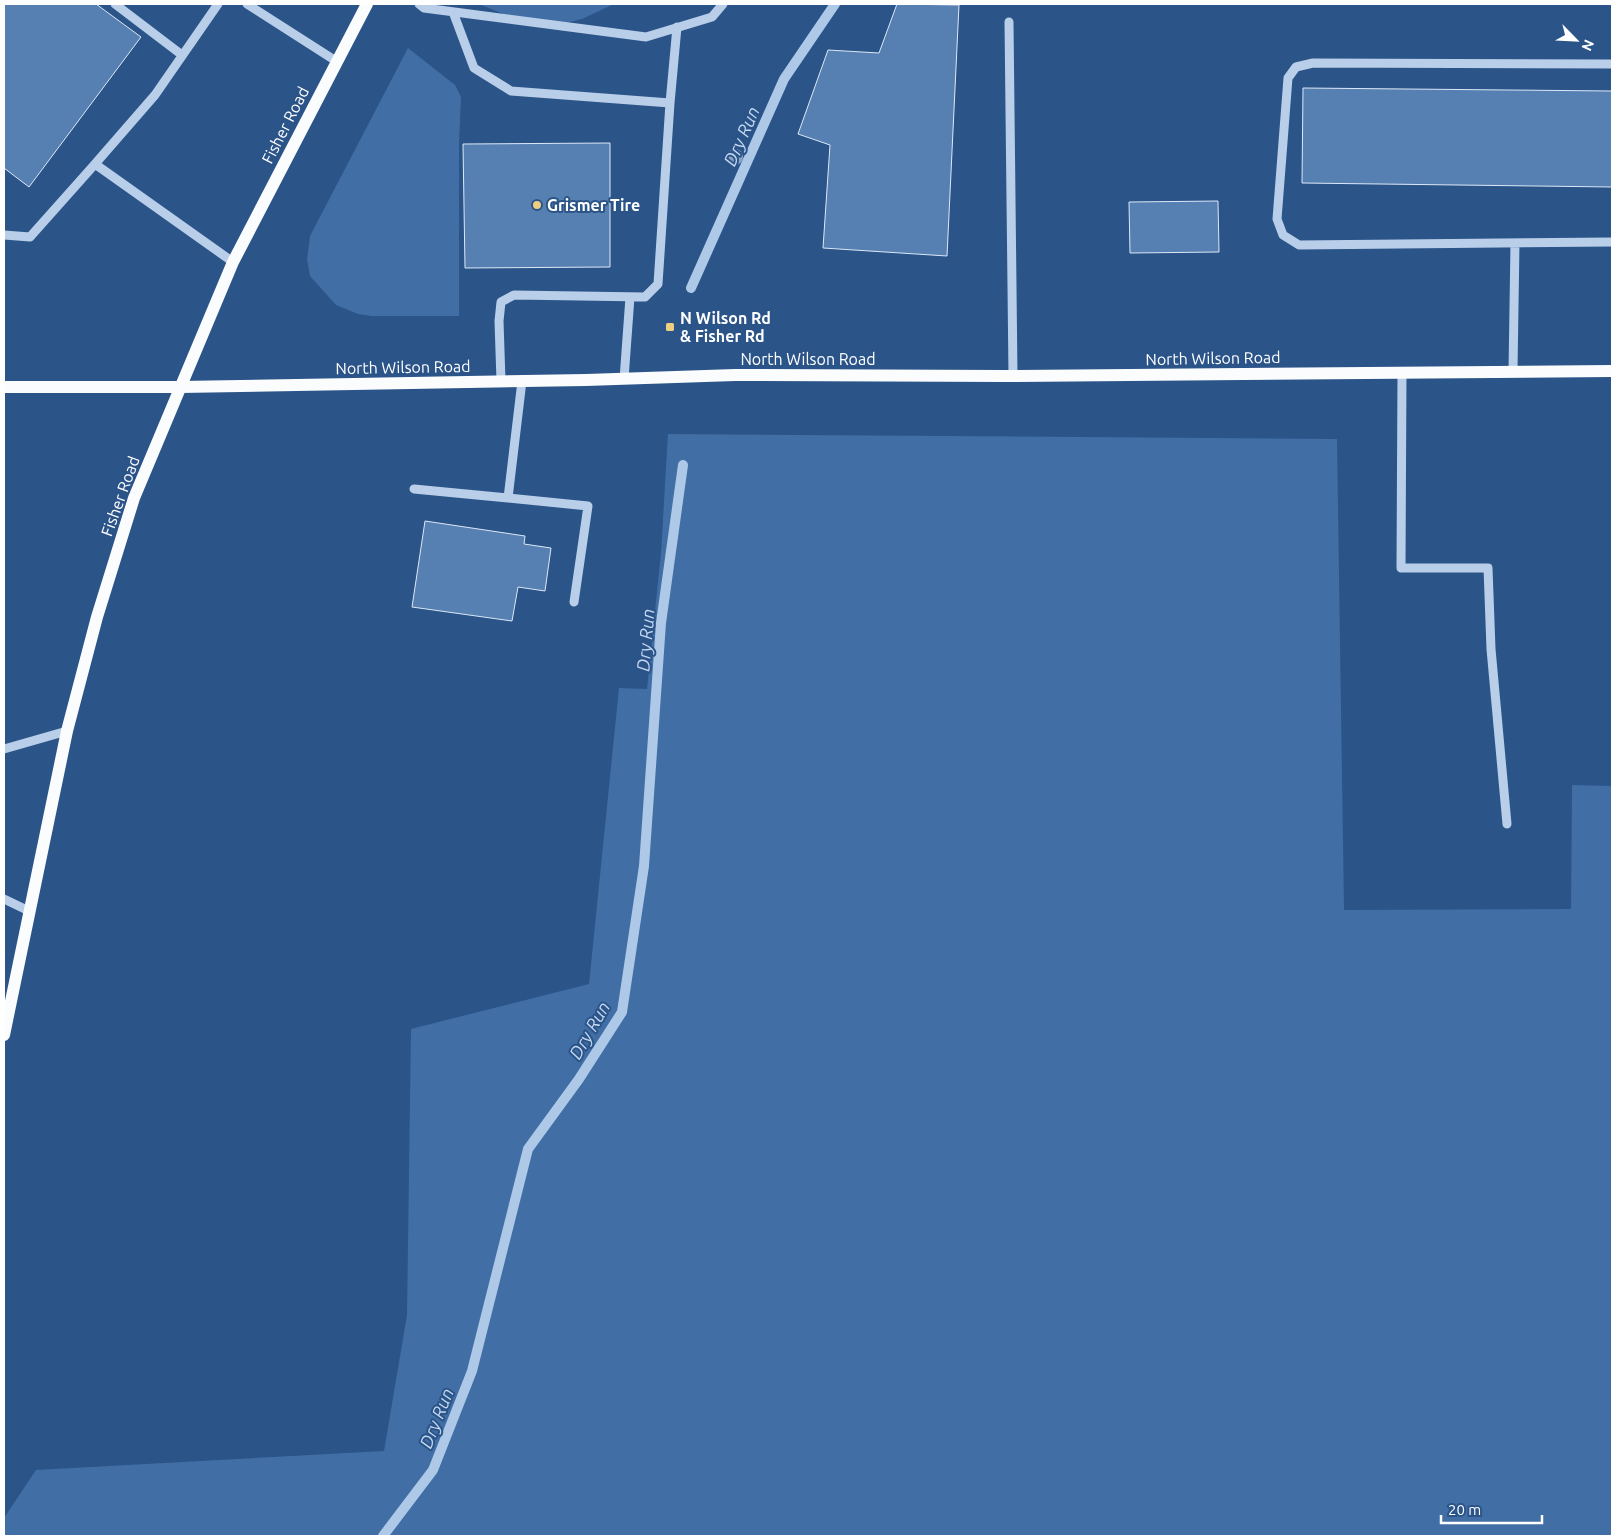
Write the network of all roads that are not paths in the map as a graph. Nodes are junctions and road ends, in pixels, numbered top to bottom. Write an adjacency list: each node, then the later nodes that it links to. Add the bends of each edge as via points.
1 (115, 4): 10 (lane)
2 (218, 4): 10 (lane)
3 (247, 4): 11 (lane)
4 (367, 4): 11 (main road, Fisher Road)
5 (418, 4): 7 (lane, via 424,8)
6 (723, 4): 9 (lane, via 712,17)
7 (453, 12): 9 (lane, via 646,37); 13 (lane, via 474,68 511,92)
8 (1009, 22): 23 (lane)
9 (678, 27): 13 (lane)
10 (182, 55): 14 (lane, via 155,95)
11 (336, 61): 18 (main road, Fisher Road)
12 (1612, 64): 17 (lane, via 1313,63 1296,67 1288,78 1277,219 1283,235 1299,245)
13 (670, 103): 19 (lane, via 658,284 645,297)
14 (95, 164): 15 (lane, via 30,237); 18 (lane)
15 (4, 235)
16 (1612, 242): 17 (lane)
17 (1515, 243): 20 (lane)
18 (233, 262): 28 (main road, Fisher Road)
19 (630, 297): 24 (lane); 25 (lane, via 514,295 501,302)
20 (1513, 371): 21 (main road, North Wilson Road); 22 (main road, North Wilson Road)
21 (1612, 371)
22 (1402, 372): 23 (main road, North Wilson Road); 34 (lane, via 1401,568 1488,568 1491,649)
23 (1013, 376): 24 (main road, North Wilson Road, via 735,375)
24 (624, 379): 26 (main road, North Wilson Road)
25 (501, 381): 26 (main road, North Wilson Road); 28 (main road, North Wilson Road)
26 (522, 381): 30 (lane)
27 (4, 387): 28 (main road, North Wilson Road)
28 (180, 387): 32 (main road, Fisher Road, via 134,498 96,617)
29 (414, 489): 30 (lane)
30 (508, 498): 31 (lane, via 588,506)
31 (574, 602)
32 (67, 731): 33 (lane); 36 (main road, Fisher Road)
33 (4, 749)
34 (1507, 824)
35 (4, 899): 36 (lane)
36 (29, 911): 37 (main road, Fisher Road)
37 (4, 1035)

